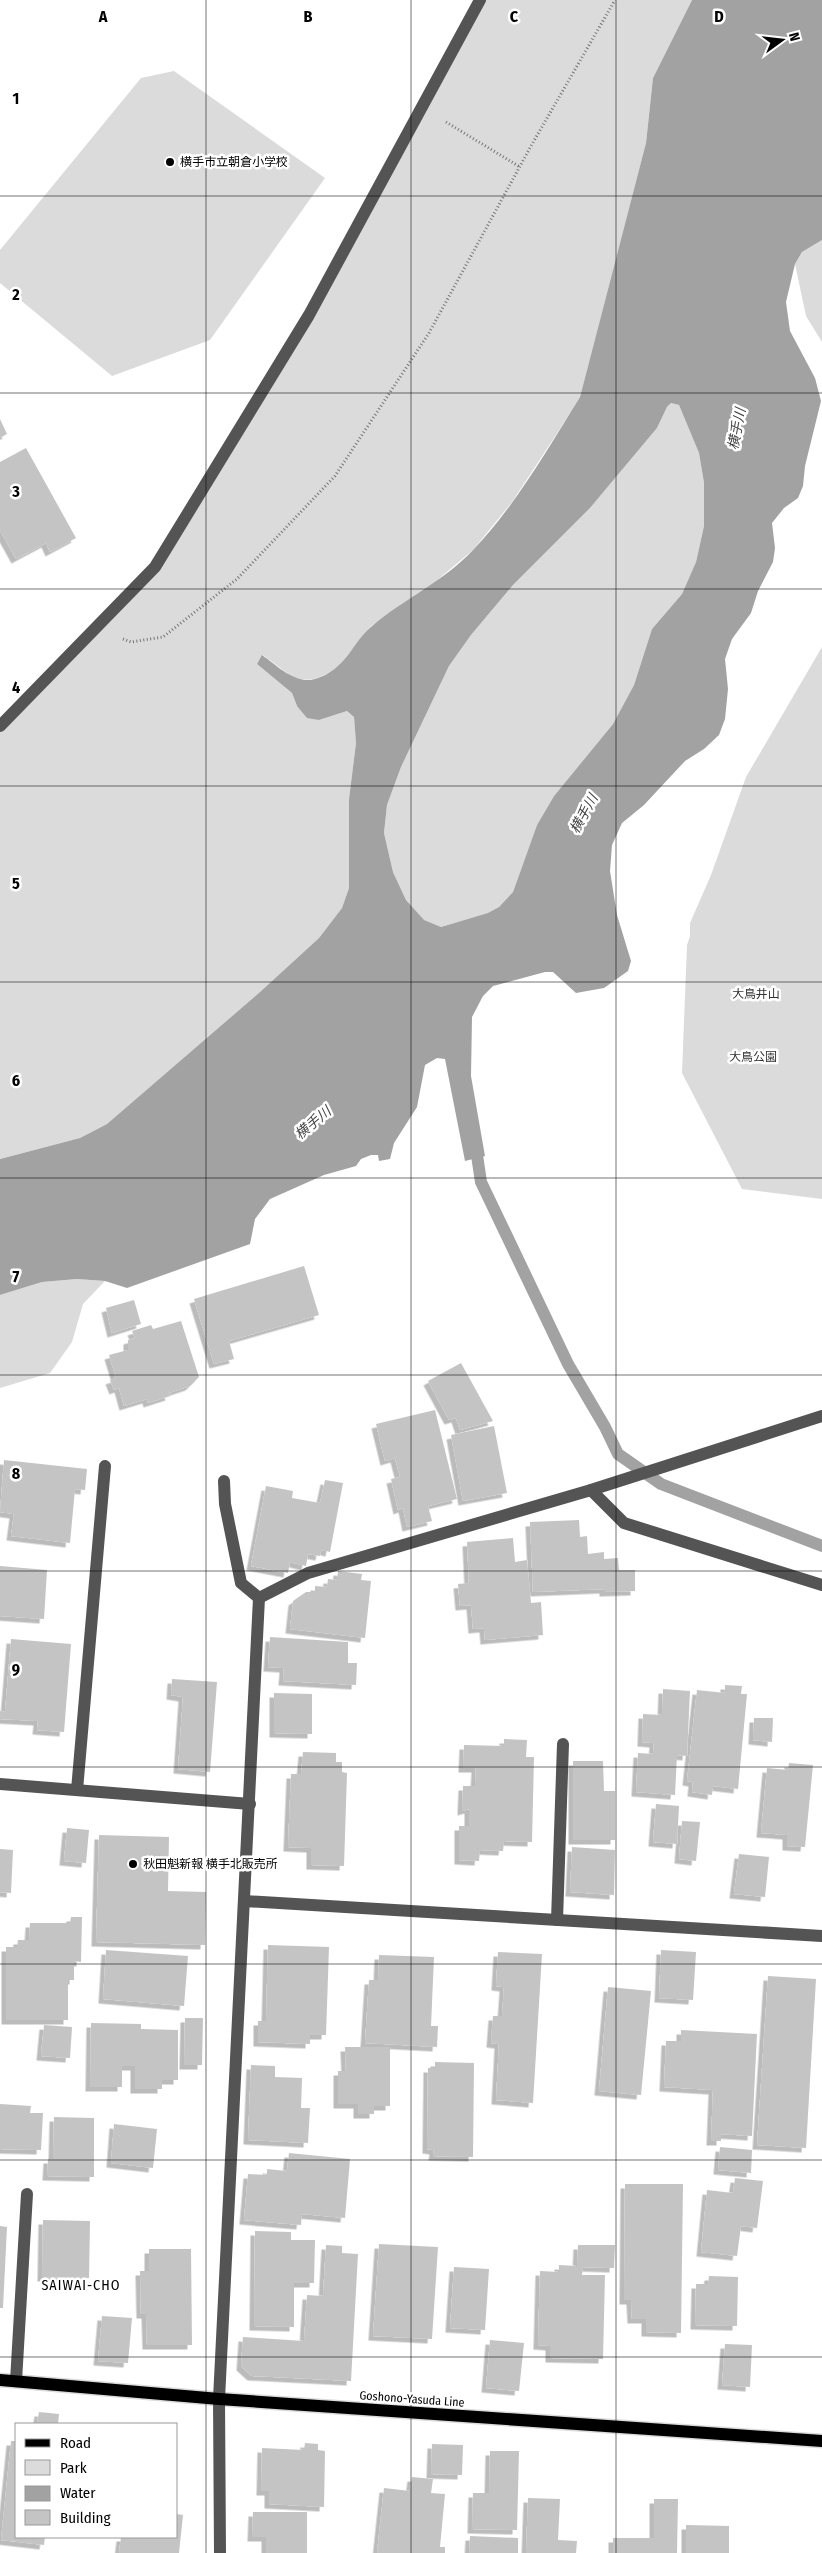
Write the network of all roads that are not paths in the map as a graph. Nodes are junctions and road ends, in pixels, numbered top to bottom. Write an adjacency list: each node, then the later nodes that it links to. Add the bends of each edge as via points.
1 (480, 0): 2 (street, via 309,315 155,567)
2 (0, 726)
3 (822, 1416): 6 (street)
4 (106, 1466): 11 (street)
5 (224, 1482): 8 (street, via 241,1583)
6 (591, 1490): 7 (street, via 624,1523); 8 (street, via 308,1573)
7 (822, 1585)
8 (259, 1598): 12 (street)
9 (563, 1744): 14 (street)
10 (0, 1784): 11 (street)
11 (77, 1790): 12 (street)
12 (250, 1804): 13 (street)
13 (244, 1901): 14 (street); 19 (street)
14 (557, 1920): 15 (street)
15 (822, 1936)
16 (27, 2194): 18 (street)
17 (0, 2380): 18 (main road, Goshono-Yasuda Line)
18 (16, 2381): 19 (main road, Goshono-Yasuda Line)
19 (220, 2399): 20 (main road, Goshono-Yasuda Line); 21 (street)
20 (822, 2441)
21 (220, 2553)

